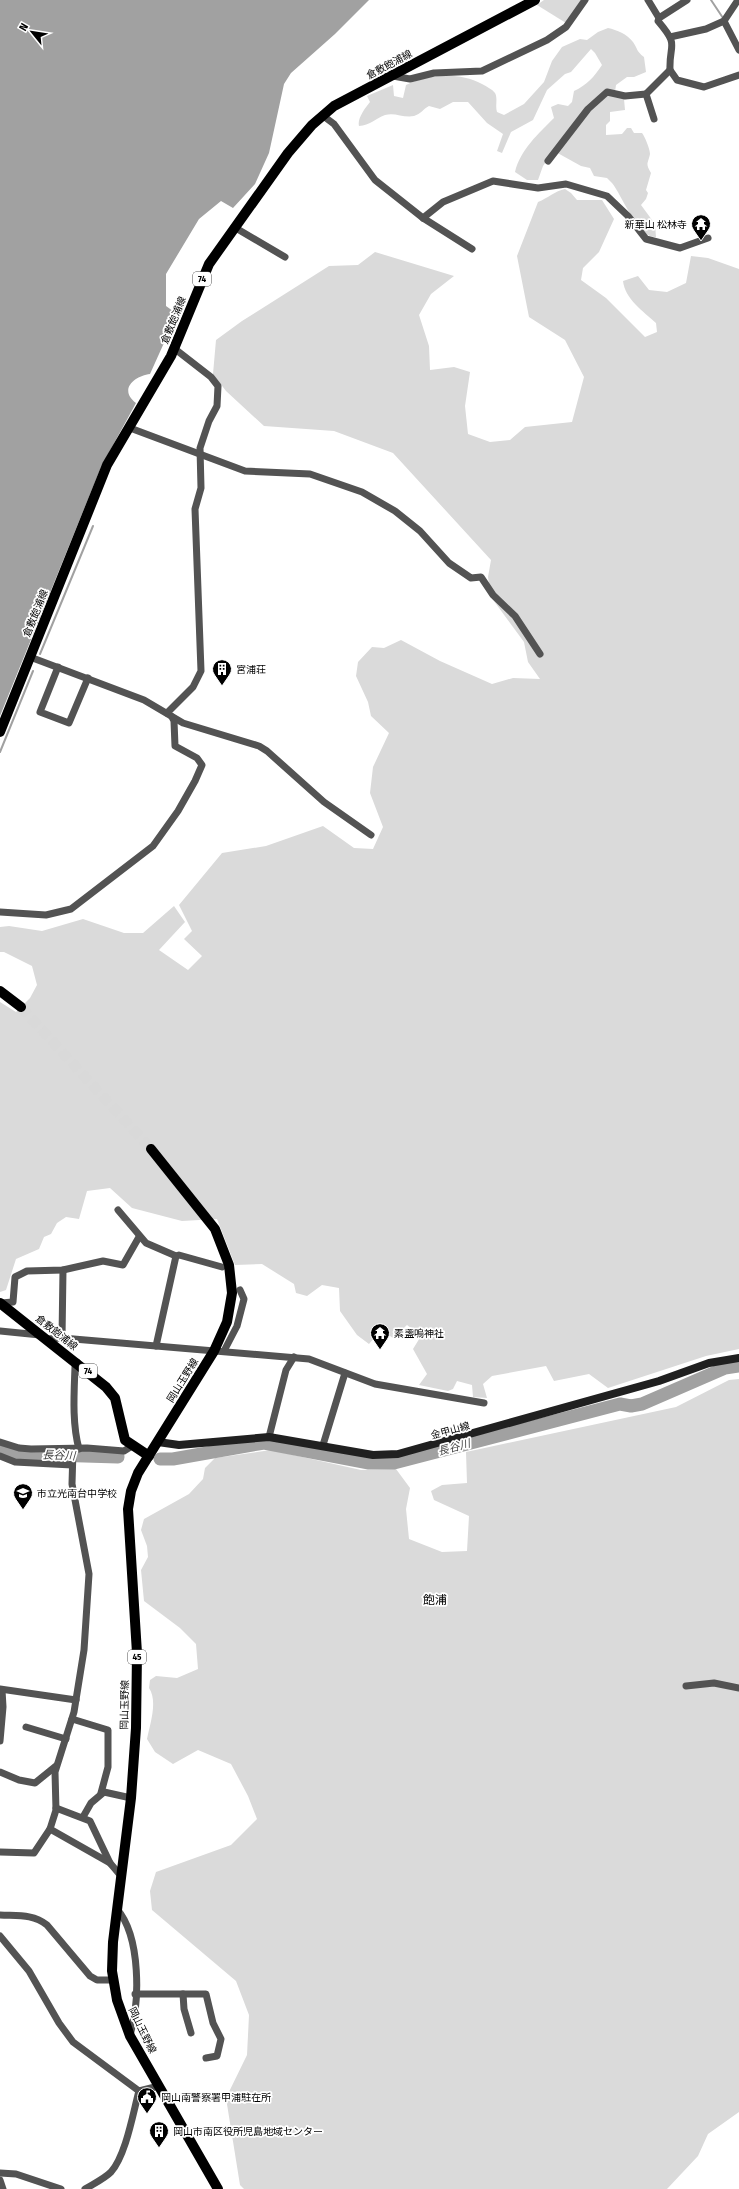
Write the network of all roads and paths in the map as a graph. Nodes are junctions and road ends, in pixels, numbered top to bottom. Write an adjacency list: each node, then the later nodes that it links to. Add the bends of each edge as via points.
1 (535, 0): 12 (main road, 倉敷飽浦線 / 74)
2 (585, 0): 12 (street, via 566,27 547,40 482,71 434,73 410,79)
3 (648, 0): 6 (street)
4 (688, 0): 6 (street)
5 (738, 0): 7 (street)
6 (659, 18): 8 (street, via 658,21)
7 (724, 21): 8 (street, via 706,30); 9 (street)
8 (670, 37): 10 (street, via 673,42)
9 (739, 50)
10 (670, 70): 11 (street, via 677,80 704,88); 13 (street)
11 (739, 75)
12 (393, 76): 14 (main road, 倉敷飽浦線 / 74, via 334,106)
13 (646, 94): 15 (street); 16 (street, via 625,96 607,92 588,109)
14 (322, 115): 17 (street, via 344,136 375,180); 18 (main road, 倉敷飽浦線 / 74, via 288,153)
15 (654, 119)
16 (548, 161)
17 (423, 218): 19 (street, via 443,202 493,181 538,188 566,184 607,196 628,216 646,239 680,248); 20 (street)
18 (234, 228): 21 (street); 22 (main road, 倉敷飽浦線 / 74, via 209,264)
19 (708, 238)
20 (472, 250)
21 (285, 257)
22 (175, 349): 23 (main road, 倉敷飽浦線 / 74); 24 (street, via 211,377 218,386 217,406 204,437)
23 (130, 428): 24 (street); 26 (main road, 倉敷飽浦線 / 74, via 107,465)
24 (200, 455): 25 (street, via 245,471 310,474 370,496 420,531 451,565 471,578 481,577 493,595 515,616); 29 (street, via 201,488 194,519 202,668 200,677)
25 (540, 654)
26 (30, 657): 27 (street); 30 (main road, 倉敷飽浦線 / 74)
27 (58, 667): 28 (street); 28 (street, via 40,712 70,723)
28 (88, 678): 29 (street, via 144,700)
29 (170, 715): 31 (street, via 183,723 251,742 267,751 324,802); 32 (street, via 174,721 175,746 196,758 202,765 178,811 153,846 64,912 46,915)
30 (0, 732)
31 (371, 835)
32 (0, 912)
33 (0, 991): 34 (main road)
34 (21, 1007)
35 (151, 1149): 47 (main road, 岡山玉野線 / 45, via 215,1230 225,1253 231,1279 230,1307)
36 (118, 1210): 37 (street)
37 (139, 1237): 38 (street, via 151,1247); 40 (street, via 123,1265 103,1261)
38 (176, 1256): 39 (street); 46 (street)
39 (222, 1267)
40 (63, 1270): 42 (street, via 36,1270 18,1275 15,1277 13,1302); 45 (street)
41 (240, 1290): 47 (street, via 244,1299 237,1326)
42 (1, 1303): 44 (main road, 倉敷飽浦線 / 74)
43 (0, 1331): 44 (street)
44 (44, 1337): 45 (street); 50 (main road, 倉敷飽浦線 / 74)
45 (62, 1338): 46 (street)
46 (156, 1346): 47 (street)
47 (219, 1351): 48 (street); 55 (main road, 岡山玉野線 / 45)
48 (294, 1357): 51 (street); 53 (street, via 286,1370)
49 (739, 1358): 56 (main road, 金甲山線, via 709,1363 659,1381 398,1454 372,1455)
50 (77, 1362): 57 (main road, 倉敷飽浦線 / 74, via 112,1393 117,1405 122,1436); 58 (street, via 74,1367)
51 (345, 1373): 52 (street, via 375,1384); 56 (street)
52 (484, 1403)
53 (270, 1437): 55 (main road, 金甲山線, via 179,1445); 56 (main road, 金甲山線)
54 (0, 1442): 58 (street, via 19,1448)
55 (158, 1442): 60 (main road, 岡山玉野線 / 45)
56 (323, 1445)
57 (132, 1446): 58 (street, via 124,1451); 60 (main road, 倉敷飽浦線 / 74)
58 (74, 1455): 59 (street, via 15,1462); 64 (street, via 75,1508 89,1574 84,1650)
59 (0, 1456)
60 (149, 1456): 73 (main road, 岡山玉野線 / 45, via 134,1481 128,1509 137,1653 136,1728)
61 (686, 1686): 62 (street, via 709,1682)
62 (739, 1688)
63 (1, 1690): 64 (street); 66 (street)
64 (76, 1700): 65 (street)
65 (72, 1719): 68 (street); 72 (street, via 108,1730 108,1767)
66 (1, 1722): 69 (street)
67 (26, 1727): 68 (street)
68 (66, 1739): 70 (street)
69 (0, 1741)
70 (56, 1765): 71 (street, via 35,1783); 74 (street)
71 (0, 1772)
72 (101, 1793): 73 (street, via 113,1792); 75 (street)
73 (131, 1798): 79 (main road, 岡山玉野線 / 45)
74 (56, 1808): 75 (street); 76 (street)
75 (83, 1817): 78 (street, via 90,1821)
76 (50, 1829): 77 (street, via 34,1853); 78 (street)
77 (0, 1852)
78 (110, 1863): 79 (street)
79 (122, 1876): 80 (main road, 岡山玉野線 / 45)
80 (117, 1909): 83 (main road, 岡山玉野線 / 45, via 112,1949); 84 (street, via 126,1921 136,1959)
81 (0, 1916): 83 (street, via 32,1916 39,1919 90,1976 97,1980)
82 (0, 1936): 90 (street, via 30,1971 59,2023 73,2042)
83 (114, 1980): 87 (main road, 岡山玉野線 / 45, via 120,2012)
84 (135, 1994): 85 (street); 87 (street, via 134,2021)
85 (183, 1994): 86 (street, via 184,2009); 88 (street, via 206,1994 213,2023 221,2039 217,2056)
86 (191, 2033)
87 (130, 2036): 89 (main road, 岡山玉野線 / 45)
88 (206, 2058)
89 (159, 2086): 90 (street); 96 (main road, 岡山玉野線 / 45)
90 (139, 2091): 95 (street, via 127,2136 114,2168)
91 (0, 2173): 94 (street, via 22,2175)
92 (0, 2180): 93 (street)
93 (2, 2189)
94 (61, 2189)
95 (85, 2189)
96 (218, 2189)

